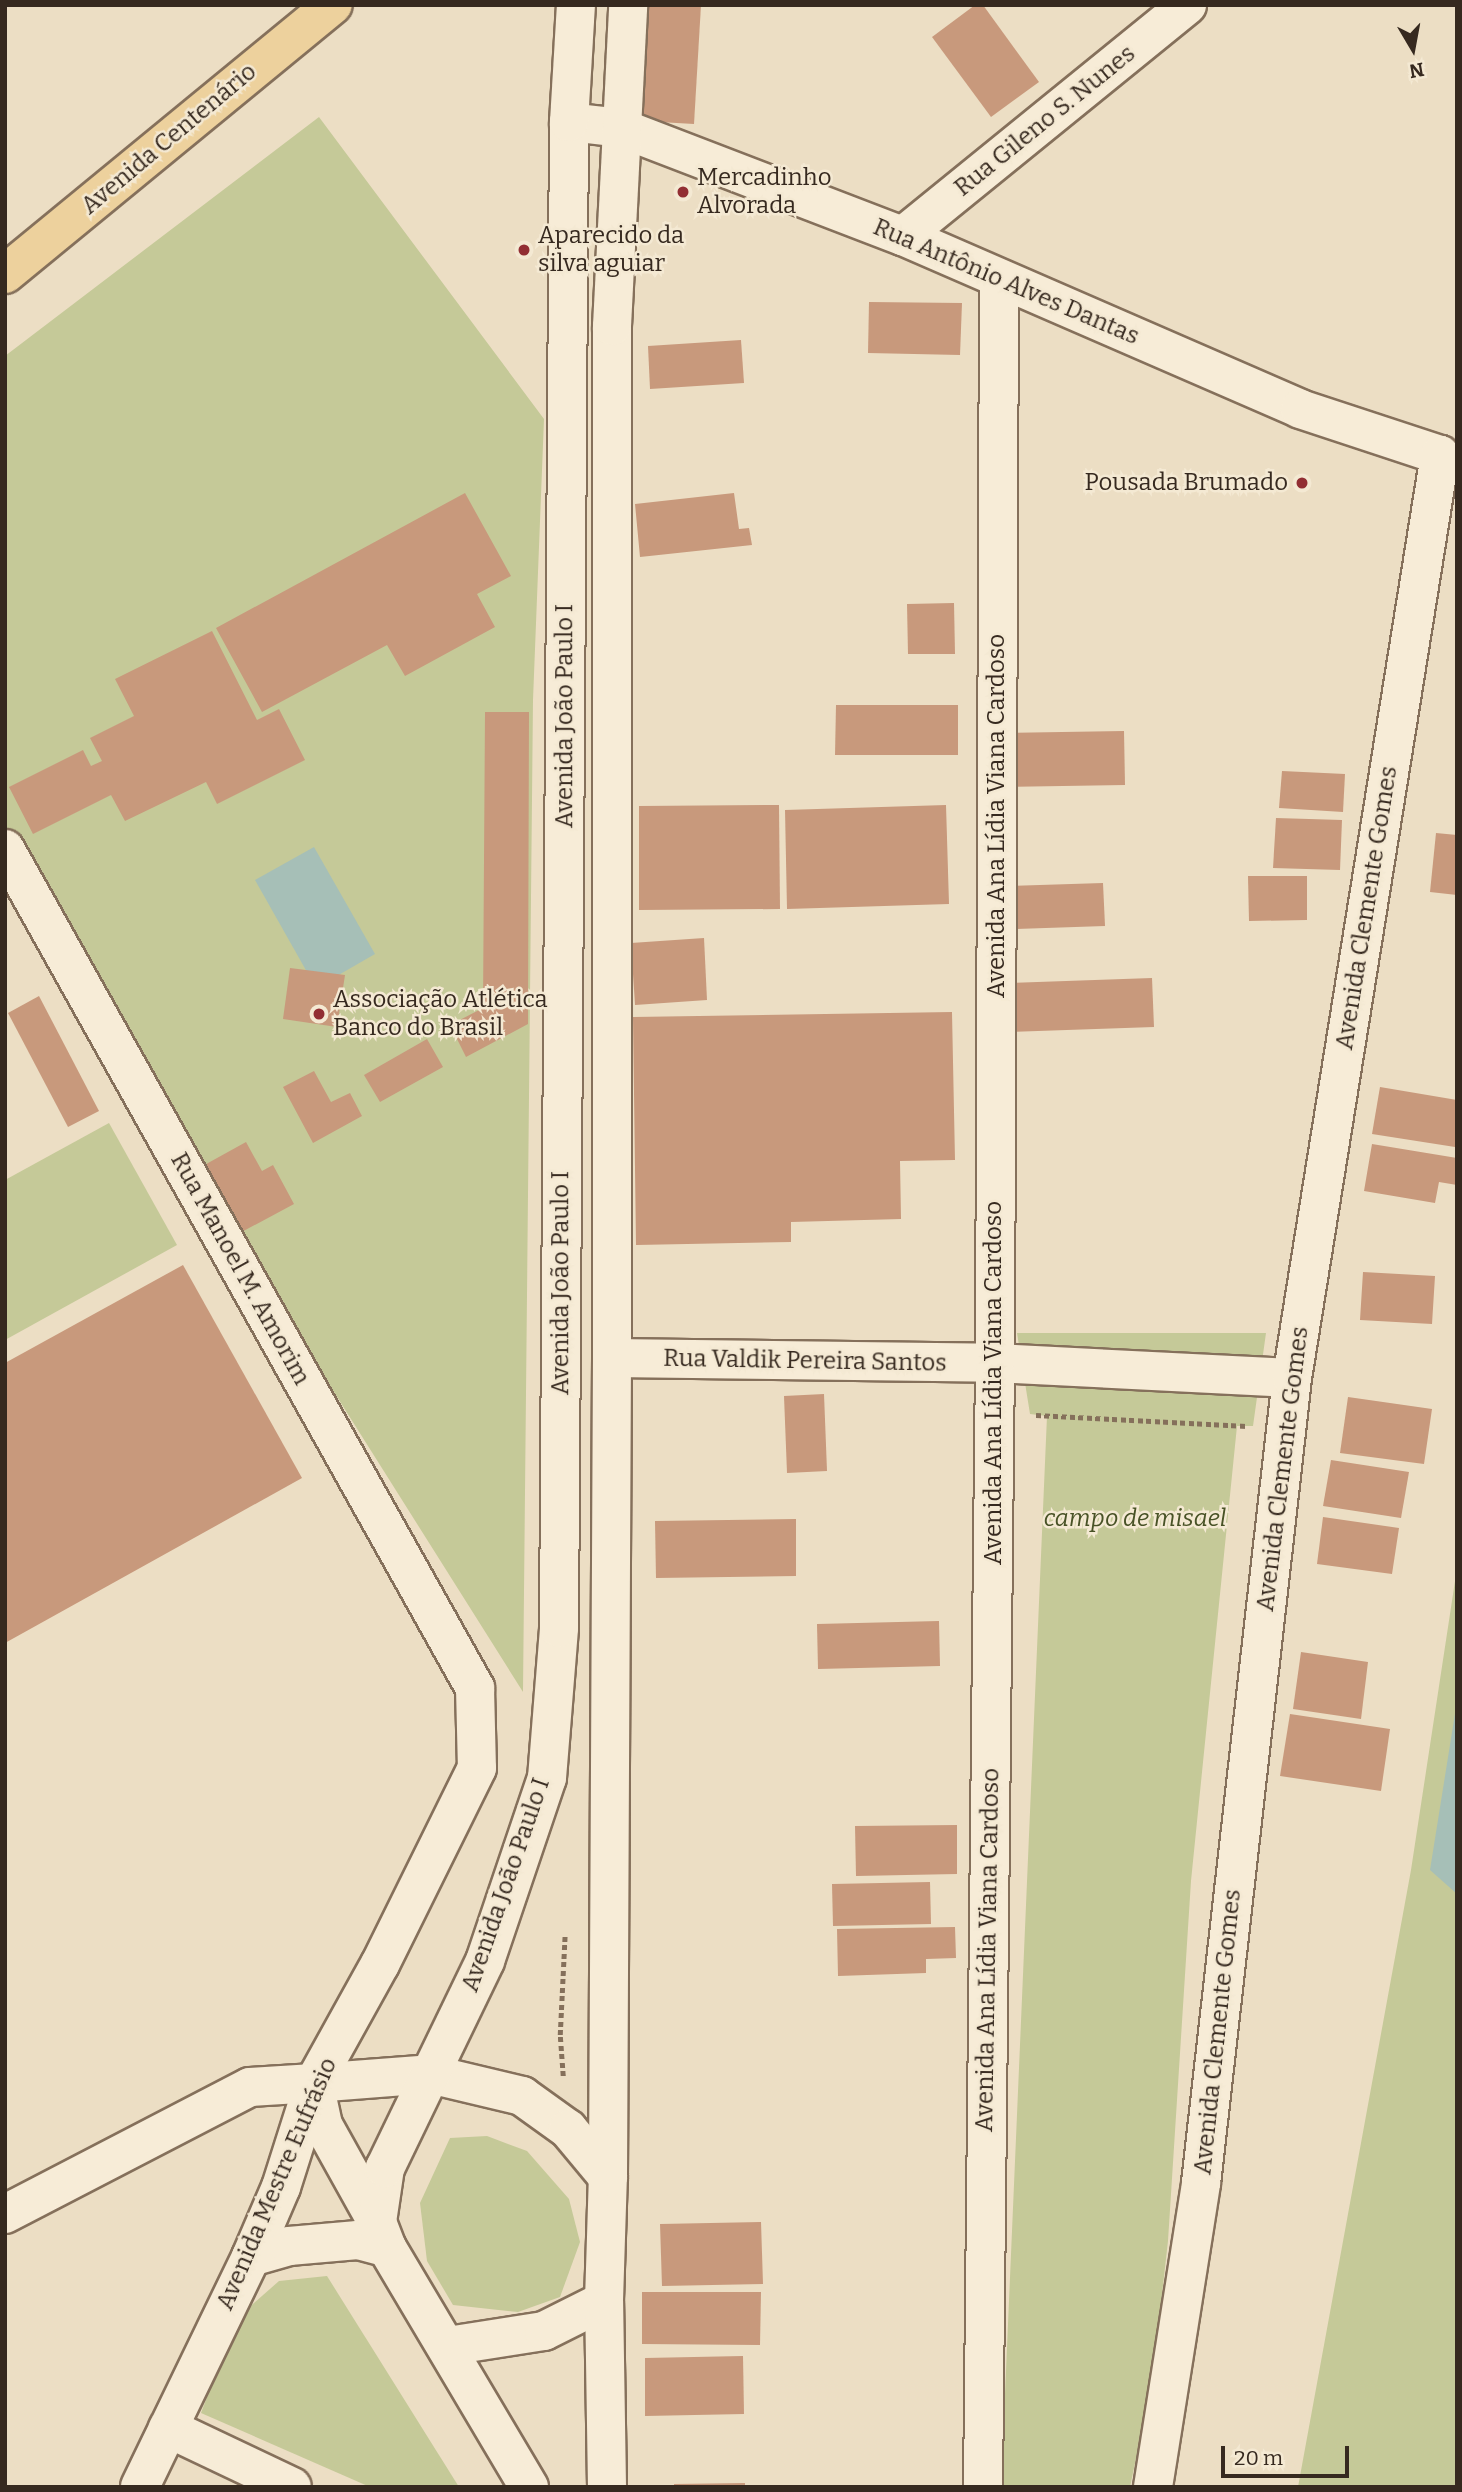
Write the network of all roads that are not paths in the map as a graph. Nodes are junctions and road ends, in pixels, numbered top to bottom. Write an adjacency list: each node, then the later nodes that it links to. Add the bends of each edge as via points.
1 (333, 5): 8 (main road, Avenida Centenário)
2 (576, 5): 5 (street, Avenida João Paulo I)
3 (628, 5): 6 (street, Avenida João Paulo I)
4 (1187, 5): 7 (street, Rua Gileno S. Nunes)
5 (569, 121): 6 (street, Rua Antônio Alves Dantas); 16 (street, Avenida João Paulo I, via 559,1628 547,1778 485,1961)
6 (621, 128): 7 (street, Rua Antônio Alves Dantas); 12 (street, Avenida João Paulo I, via 612,326)
7 (903, 236): 9 (street, Rua Antônio Alves Dantas)
8 (5, 274)
9 (999, 279): 10 (street, Rua Antônio Alves Dantas, via 1300,409); 13 (street, Avenida Ana Lídia Viana Cardoso)
10 (1449, 449): 14 (street, Avenida Clemente Gomes)
11 (5, 849): 15 (street, Rua Manoel M. Amorim)
12 (612, 1358): 13 (street, Rua Valdik Pereira Santos); 18 (street, Avenida João Paulo I)
13 (995, 1363): 14 (street, Rua Valdik Pereira Santos); 29 (street, Avenida Ana Lídia Viana Cardoso)
14 (1292, 1378): 30 (street, Avenida Clemente Gomes, via 1200,2183)
15 (475, 1688): 17 (street, Avenida Mestre Eufrásio, via 477,1768 380,1964)
16 (430, 2074): 17 (street); 18 (street, via 522,2096 568,2129); 20 (street, Avenida João Paulo I, via 385,2168)
17 (314, 2083): 19 (street, via 250,2087); 20 (street, via 323,2125); 21 (street, Avenida Mestre Eufrásio, via 281,2187)
18 (608, 2177): 22 (street, Avenida João Paulo I)
19 (5, 2214)
20 (382, 2235): 21 (street, via 289,2246); 23 (street)
21 (251, 2258): 24 (street, Avenida Mestre Eufrásio)
22 (604, 2301): 23 (street, via 544,2331); 28 (street, Avenida João Paulo I)
23 (448, 2346): 27 (street)
24 (167, 2428): 25 (street, Avenida Mestre Eufrásio); 26 (street)
25 (140, 2487)
26 (292, 2487)
27 (529, 2487)
28 (607, 2487)
29 (983, 2487)
30 (1153, 2487)

